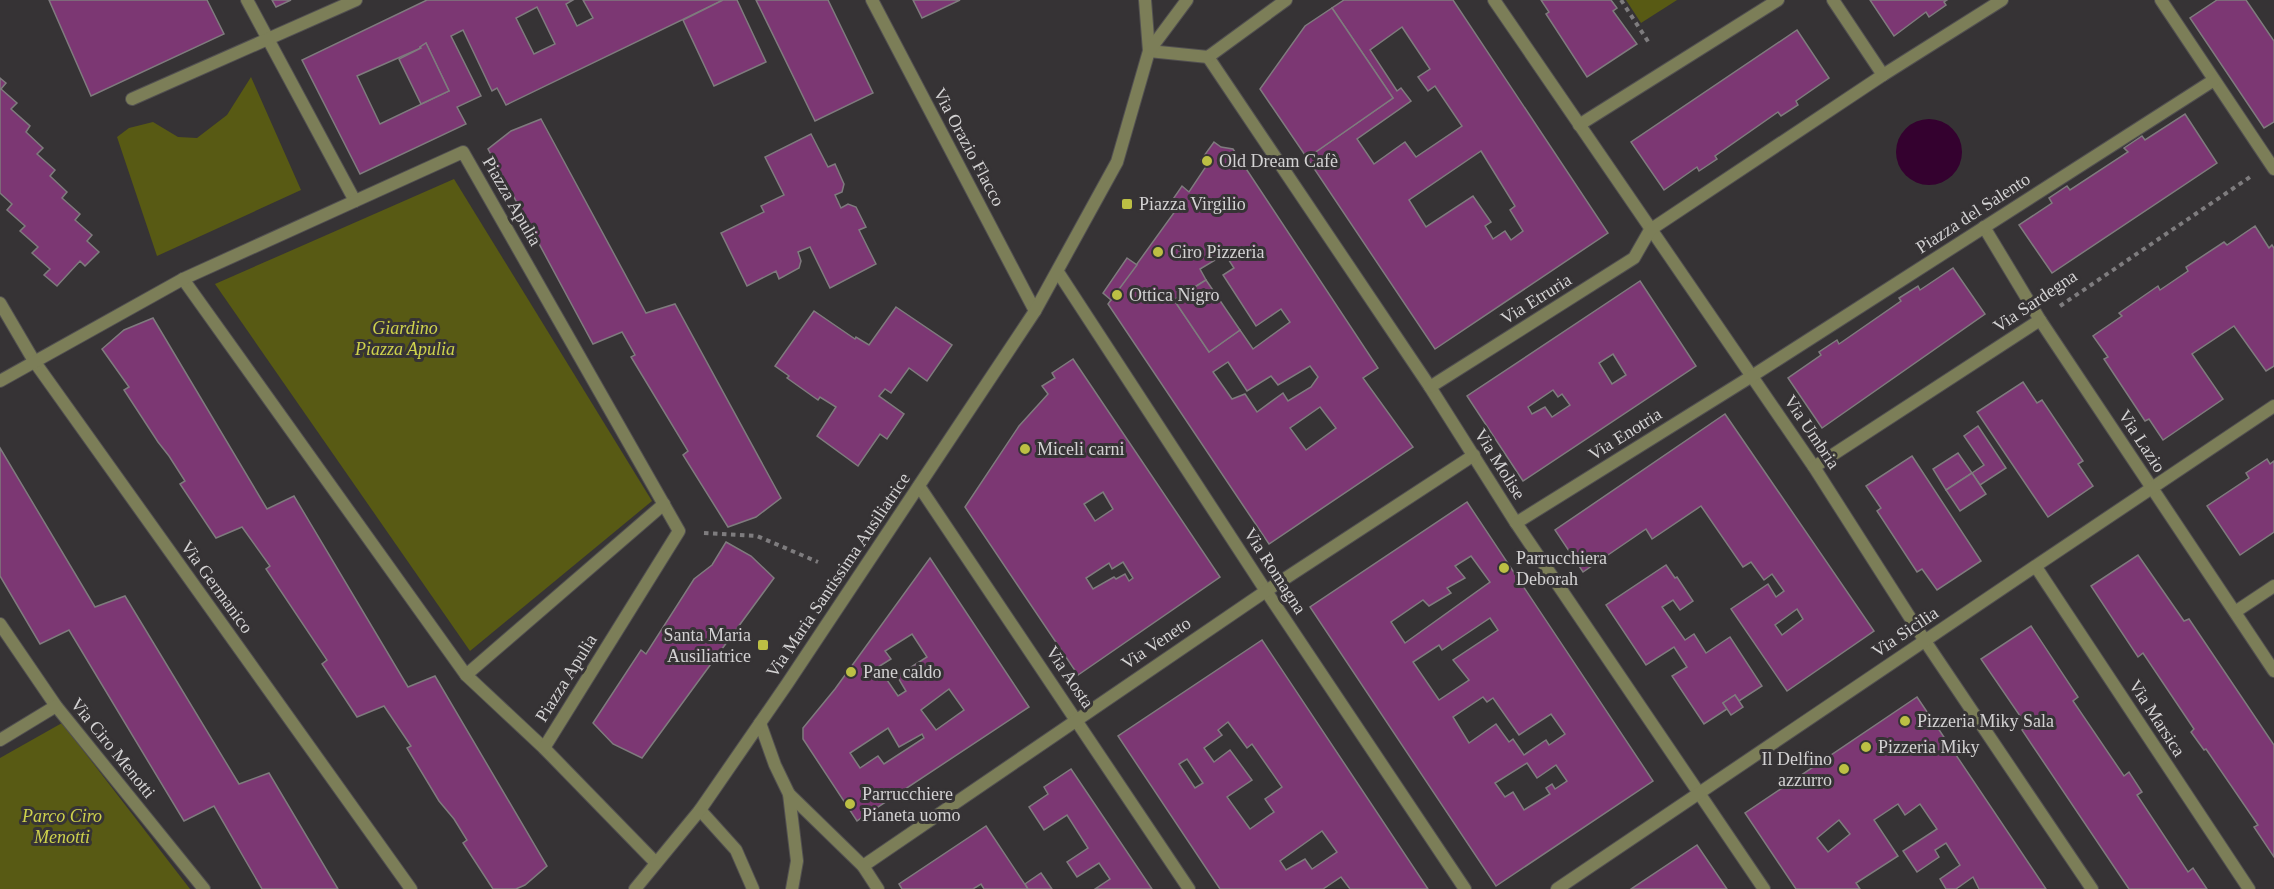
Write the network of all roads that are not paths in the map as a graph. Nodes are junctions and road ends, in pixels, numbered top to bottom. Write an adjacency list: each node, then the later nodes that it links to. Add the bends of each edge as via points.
1 (247, 0): 12 (street)
2 (356, 0): 12 (street)
3 (872, 0): 26 (street, Via Orazio Flacco)
4 (1145, 0): 13 (street)
5 (1187, 0): 13 (street)
6 (1286, 0): 14 (street)
7 (1494, 0): 18 (street, Via Umbria)
8 (1778, 0): 18 (street)
9 (1833, 0): 15 (street)
10 (2002, 0): 15 (street)
11 (2161, 0): 16 (street)
12 (269, 39): 17 (street); 20 (street)
13 (1149, 51): 14 (street); 23 (street, via 1117,162)
14 (1208, 57): 31 (street, Via Molise)
15 (1883, 75): 22 (street)
16 (2214, 80): 19 (street); 21 (street, Piazza del Salento)
17 (132, 99)
18 (1579, 125): 22 (street, Via Umbria)
19 (2273, 164)
20 (356, 201): 24 (street, Piazza Apulia); 37 (street, Piazza Apulia, via 463,152)
21 (1984, 227): 27 (street, Via Lazio); 29 (street, Piazza del Salento)
22 (1650, 230): 29 (street, Via Umbria); 31 (street, Via Etruria, via 1634,258)
23 (1058, 272): 26 (street, Via Maria Santissima Ausiliatrice); 41 (street, Via Romagna)
24 (183, 279): 28 (street, Piazza Apulia); 46 (street, Piazza Apulia)
25 (0, 303): 28 (street, Via Germanico)
26 (1035, 311): 35 (street, Via Maria Santissima Ausiliatrice)
27 (2040, 320): 34 (street, Via Sardegna); 36 (street, Via Lazio)
28 (34, 361): 30 (street, Piazza Apulia); 58 (street, Via Germanico)
29 (1752, 376): 34 (street, Via Umbria); 38 (street, Via Enotria)
30 (0, 381)
31 (1430, 387): 33 (street, Via Molise)
32 (2274, 406): 36 (street, Via Sicilia)
33 (1474, 455): 38 (street, Via Molise); 41 (street, Via Veneto)
34 (1814, 467): 44 (street, Via Umbria)
35 (919, 486): 48 (street, Via Aosta); 49 (street, Via Maria Santissima Ausiliatrice)
36 (2151, 488): 39 (street, Via Sicilia); 42 (street, Via Lazio)
37 (664, 504): 46 (street); 51 (street, Piazza Apulia, via 679,531)
38 (1516, 523): 52 (street, Via Molise)
39 (2036, 567): 44 (street, Via Sicilia); 68 (street, Via Marsica)
40 (2274, 586): 42 (street)
41 (1266, 591): 48 (street, Via Veneto); 64 (street, Via Romagna)
42 (2235, 612): 45 (street, Via Lazio)
43 (0, 624): 47 (street, Via Ciro Menotti)
44 (1925, 641): 52 (street, Via Sicilia); 67 (street, Via Umbria)
45 (2274, 671)
46 (466, 675): 51 (street, Piazza Apulia)
47 (56, 706): 50 (street); 57 (street, Via Ciro Menotti)
48 (1076, 719): 56 (street, Via Veneto); 63 (street, Via Aosta)
49 (760, 723): 53 (street); 54 (street, Via Maria Santissima Ausiliatrice)
50 (0, 740)
51 (544, 748): 55 (street, Piazza Apulia)
52 (1698, 792): 65 (street, Via Sicilia); 66 (street, Via Molise)
53 (789, 794): 56 (street); 61 (street, via 796,861)
54 (700, 810): 55 (street, Via Maria Santissima Ausiliatrice); 60 (street, via 736,850)
55 (656, 863): 59 (street, Via Maria Santissima Ausiliatrice)
56 (863, 867): 62 (street)
57 (204, 889)
58 (411, 889)
59 (635, 889)
60 (753, 889)
61 (792, 889)
62 (878, 889)
63 (1189, 889)
64 (1466, 889)
65 (1557, 889)
66 (1764, 889)
67 (2092, 889)
68 (2248, 889)

